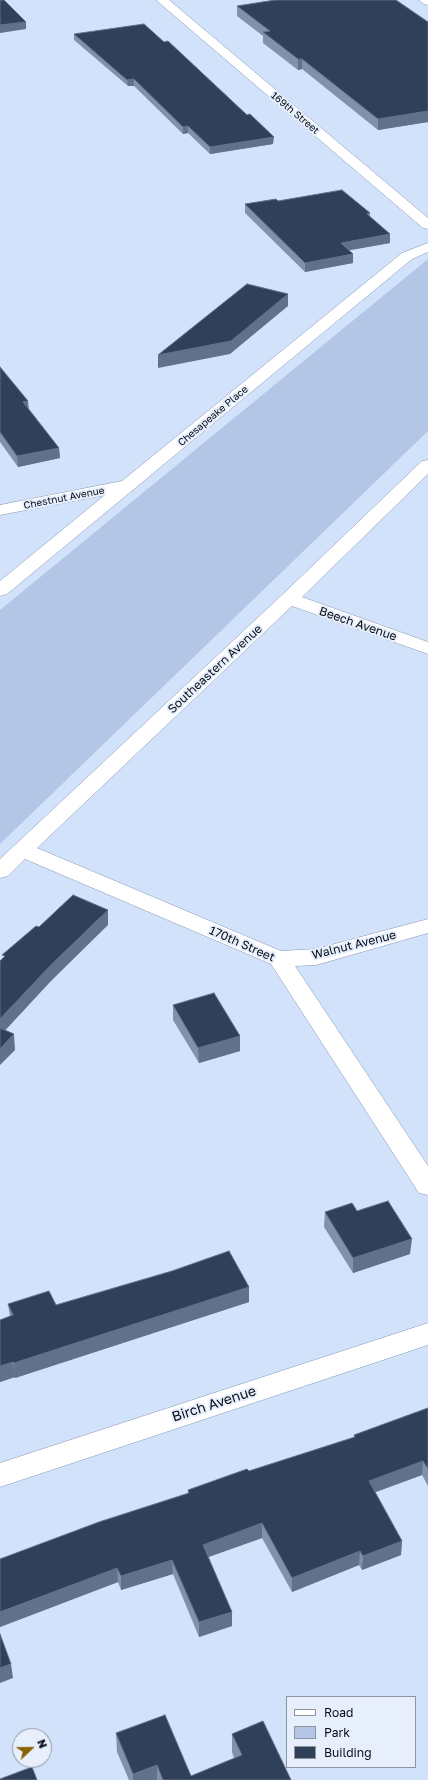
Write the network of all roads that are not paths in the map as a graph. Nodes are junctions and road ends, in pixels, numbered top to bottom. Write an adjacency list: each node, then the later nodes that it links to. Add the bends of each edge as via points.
1 (162, 0): 4 (street, 169th Street)
2 (425, 0): 3 (street)
3 (428, 2)
4 (428, 225)
5 (428, 247): 7 (street, Chesapeake Place, via 407,256)
6 (428, 465): 10 (street, Southeastern Avenue)
7 (128, 485): 8 (street, Chestnut Avenue); 9 (street, Chesapeake Place)
8 (0, 510)
9 (0, 590)
10 (289, 599): 11 (street, Beech Avenue); 12 (street, Southeastern Avenue)
11 (428, 648)
12 (22, 850): 13 (street, Southeastern Avenue); 15 (street, 170th Street)
13 (0, 871)
14 (428, 926): 15 (street, Walnut Avenue, via 316,957)
15 (279, 959): 16 (street, 170th Street)
16 (428, 1186)
17 (428, 1334): 18 (street, Birch Avenue)
18 (0, 1474)

